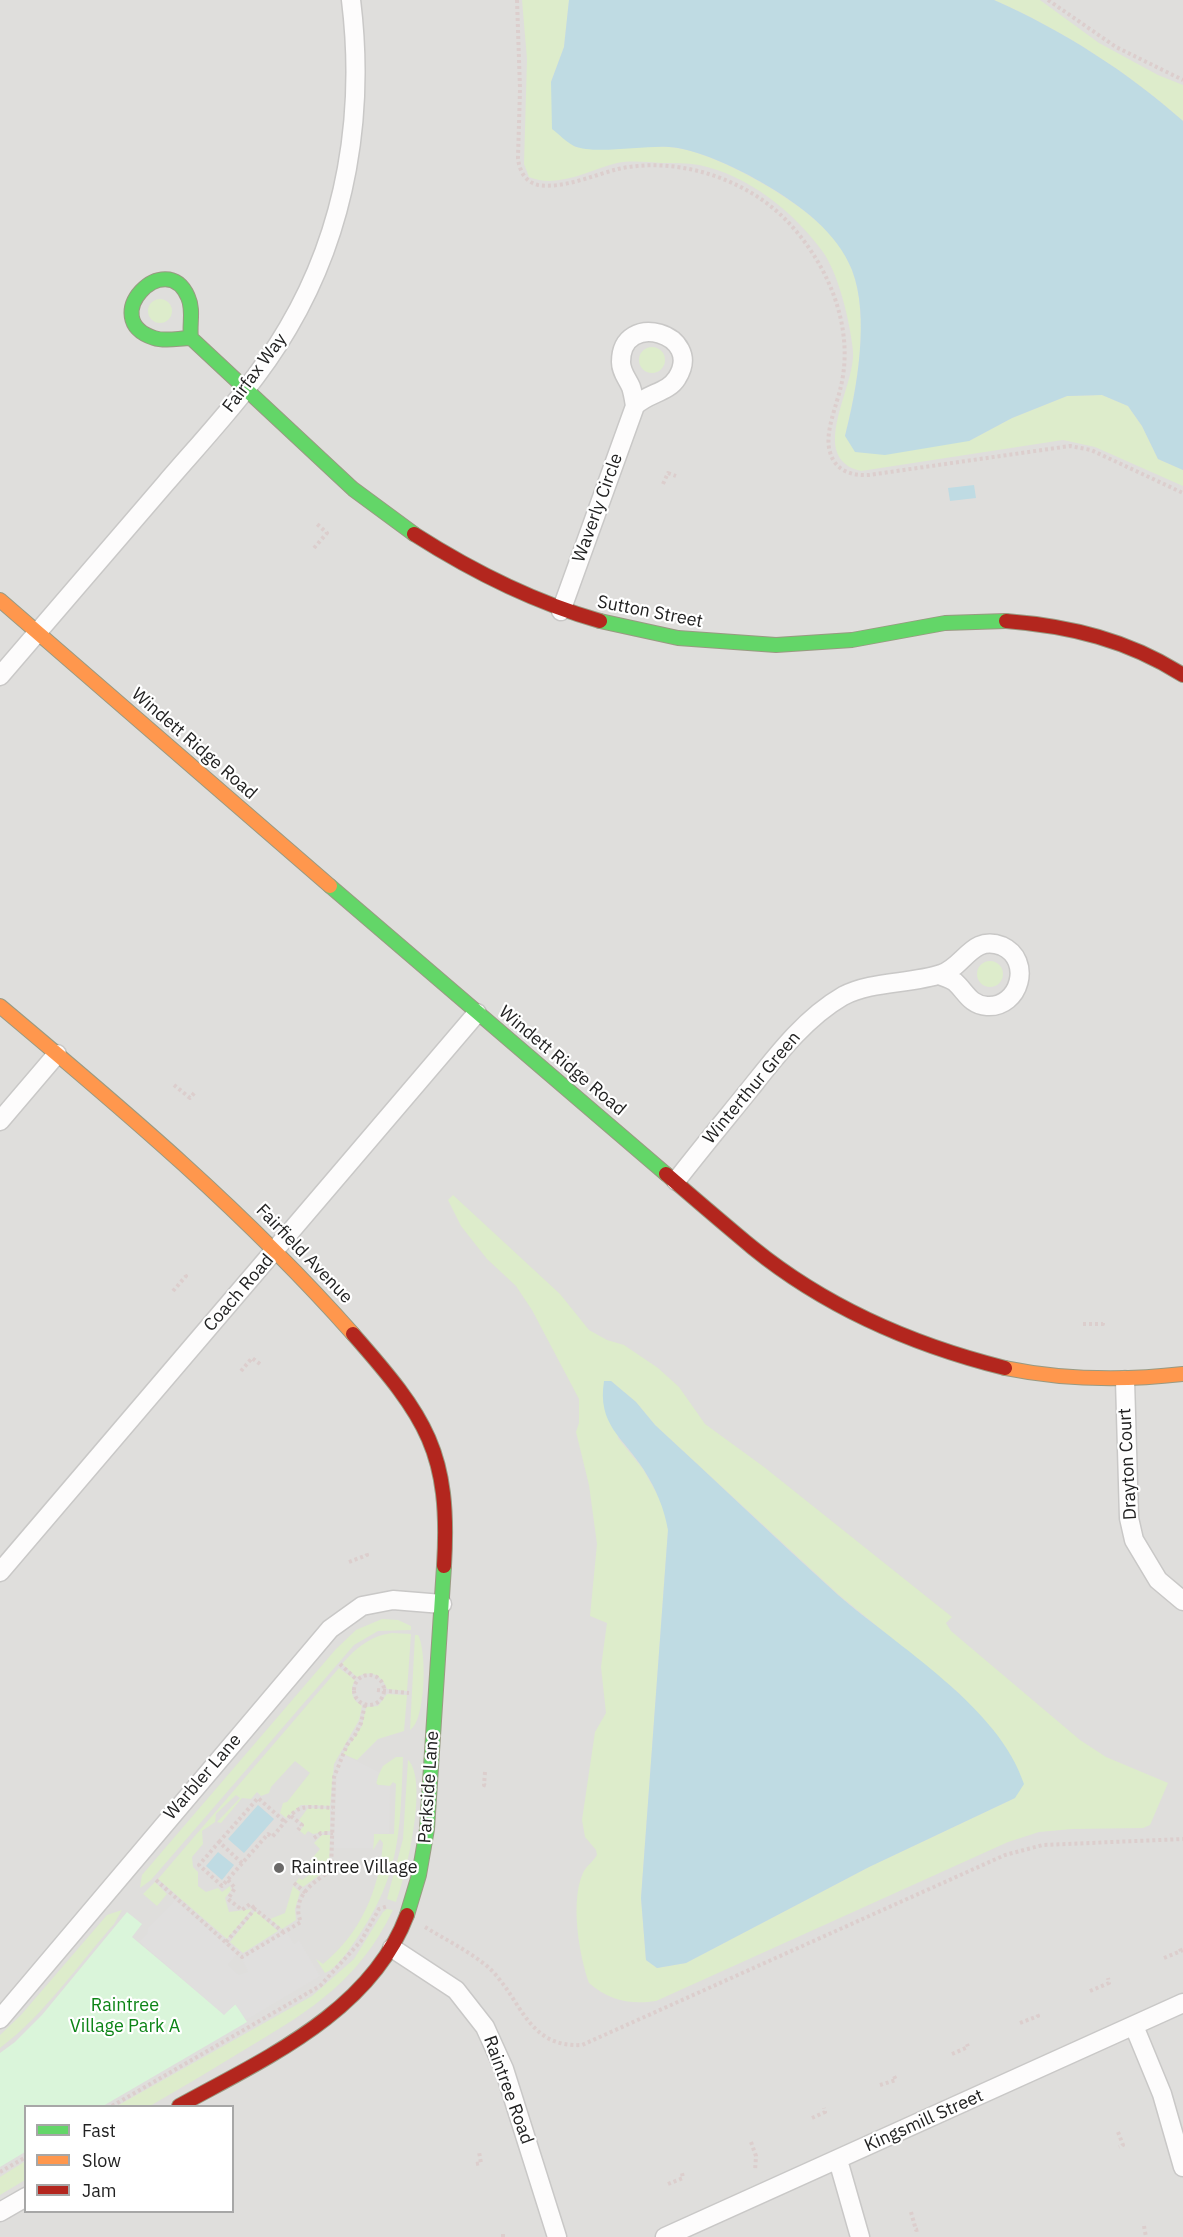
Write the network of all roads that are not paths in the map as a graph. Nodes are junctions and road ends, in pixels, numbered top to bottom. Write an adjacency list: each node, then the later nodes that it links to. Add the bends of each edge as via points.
1 (351, 0): 3 (street, Fairfax Way, via 356,99 351,150 336,216 324,255 298,309)
2 (190, 338): 2 (street, via 190,300 180,286 163,279 138,290 132,314 139,329 154,338); 3 (street, Sutton Street)
3 (246, 389): 6 (street, Sutton Street, via 359,494 422,540 488,579); 7 (street, Fairfax Way)
4 (635, 406): 6 (street, Waverly Circle)
5 (0, 600): 7 (street, Windett Ridge Road)
6 (561, 611): 8 (street, Sutton Street, via 631,630 732,645 851,640 943,623 1012,620 1085,631 1163,661)
7 (38, 632): 9 (street, Fairfax Way); 12 (street, Windett Ridge Road)
8 (1183, 675)
9 (0, 676)
10 (939, 975): 15 (street, Winterthur Green, via 911,978 844,996 793,1036)
11 (0, 1006): 13 (street, Fairfield Avenue)
12 (477, 1013): 15 (street, Windett Ridge Road); 16 (street, Coach Road)
13 (57, 1054): 14 (street); 16 (street, Fairfield Avenue)
14 (0, 1120)
15 (676, 1181): 18 (street, Windett Ridge Road, via 797,1281 842,1308 900,1335 1000,1366 1059,1376)
16 (276, 1249): 19 (street, Coach Road); 21 (street, Fairfield Avenue, via 402,1391 422,1422 437,1455 445,1491)
17 (1183, 1374): 18 (street, Windett Ridge Road)
18 (1125, 1380): 20 (street, Drayton Court, via 1129,1518 1134,1540 1158,1580)
19 (0, 1572)
20 (1183, 1600)
21 (442, 1604): 22 (street, Parkside Lane, via 422,1865 407,1915); 24 (street, Warbler Lane, via 393,1600 362,1606 330,1629)
22 (392, 1947): 26 (street, Parkside Lane, via 371,1975 314,2026); 31 (street, Raintree Road, via 456,1990 485,2027 504,2069)
23 (1183, 2003): 25 (street, Kingsmill Street)
24 (0, 2019)
25 (1134, 2026): 27 (street, Kingsmill Street); 28 (street, via 1162,2094)
26 (181, 2105)
27 (838, 2160): 32 (street, Kingsmill Street); 33 (street)
28 (1183, 2167)
29 (24, 2198): 30 (street)
30 (0, 2212)
31 (557, 2237)
32 (665, 2237)
33 (860, 2237)

